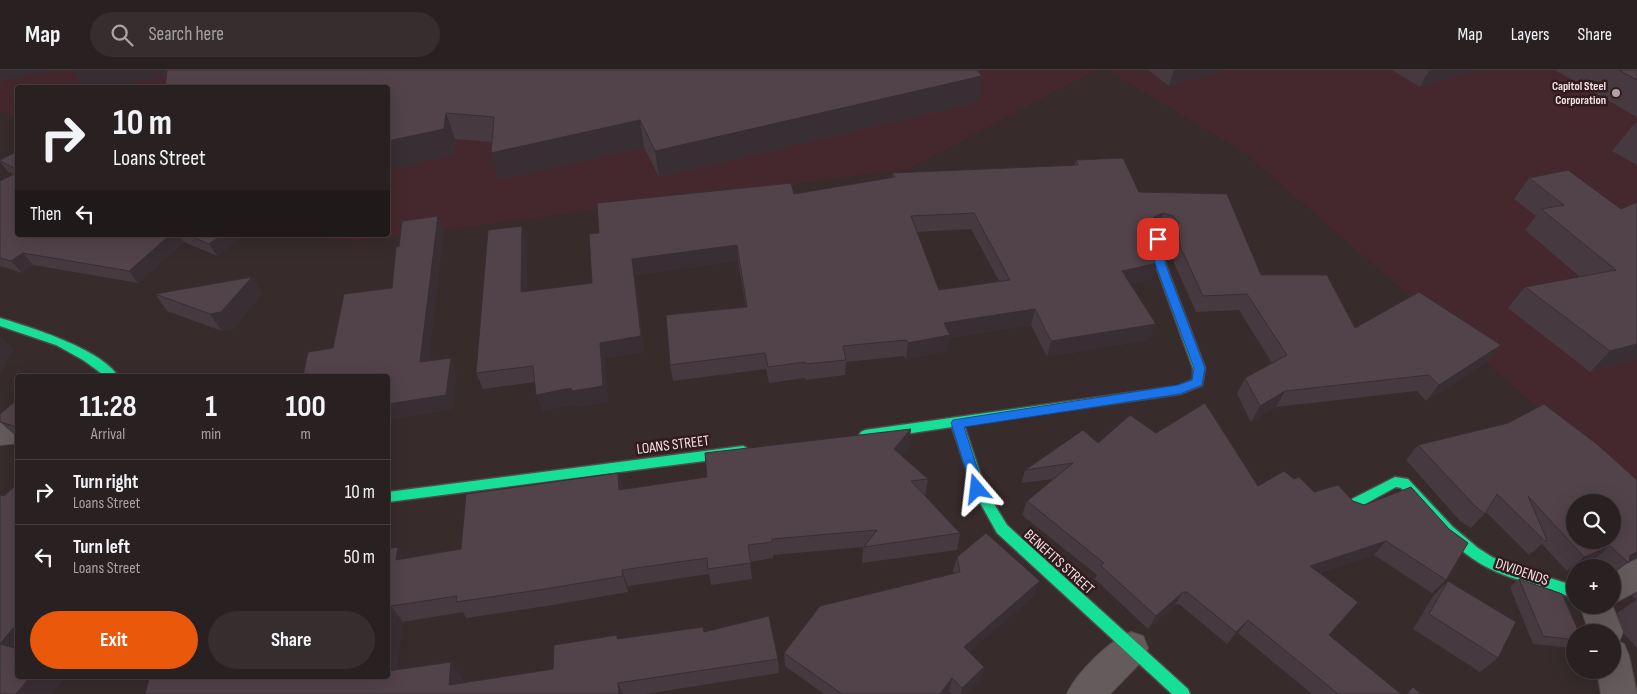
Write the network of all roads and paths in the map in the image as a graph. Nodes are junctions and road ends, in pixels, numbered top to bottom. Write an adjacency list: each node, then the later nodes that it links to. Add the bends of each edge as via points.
1 (1158, 239): 4 (street, via 1160,263 1199,368 1198,382 1180,390)
2 (0, 322): 3 (street, via 53,338)
3 (110, 374)
4 (957, 423): 7 (street); 14 (street, BENEFITS STREET, via 977,489 992,517)
5 (15, 432): 6 (street)
6 (0, 434)
7 (848, 437)
8 (760, 449): 9 (street, LOANS STREET)
9 (390, 497)
10 (1354, 504): 13 (street, DIVIDENDS, via 1395,482 1404,483 1456,540 1498,566)
11 (1637, 574): 12 (street, DIVIDENDS)
12 (1621, 586)
13 (1566, 588)
14 (1132, 648): 16 (street); 17 (street, BENEFITS STREET)
15 (1616, 679): 18 (street)
16 (1085, 694)
17 (1183, 694)
18 (1619, 694)

